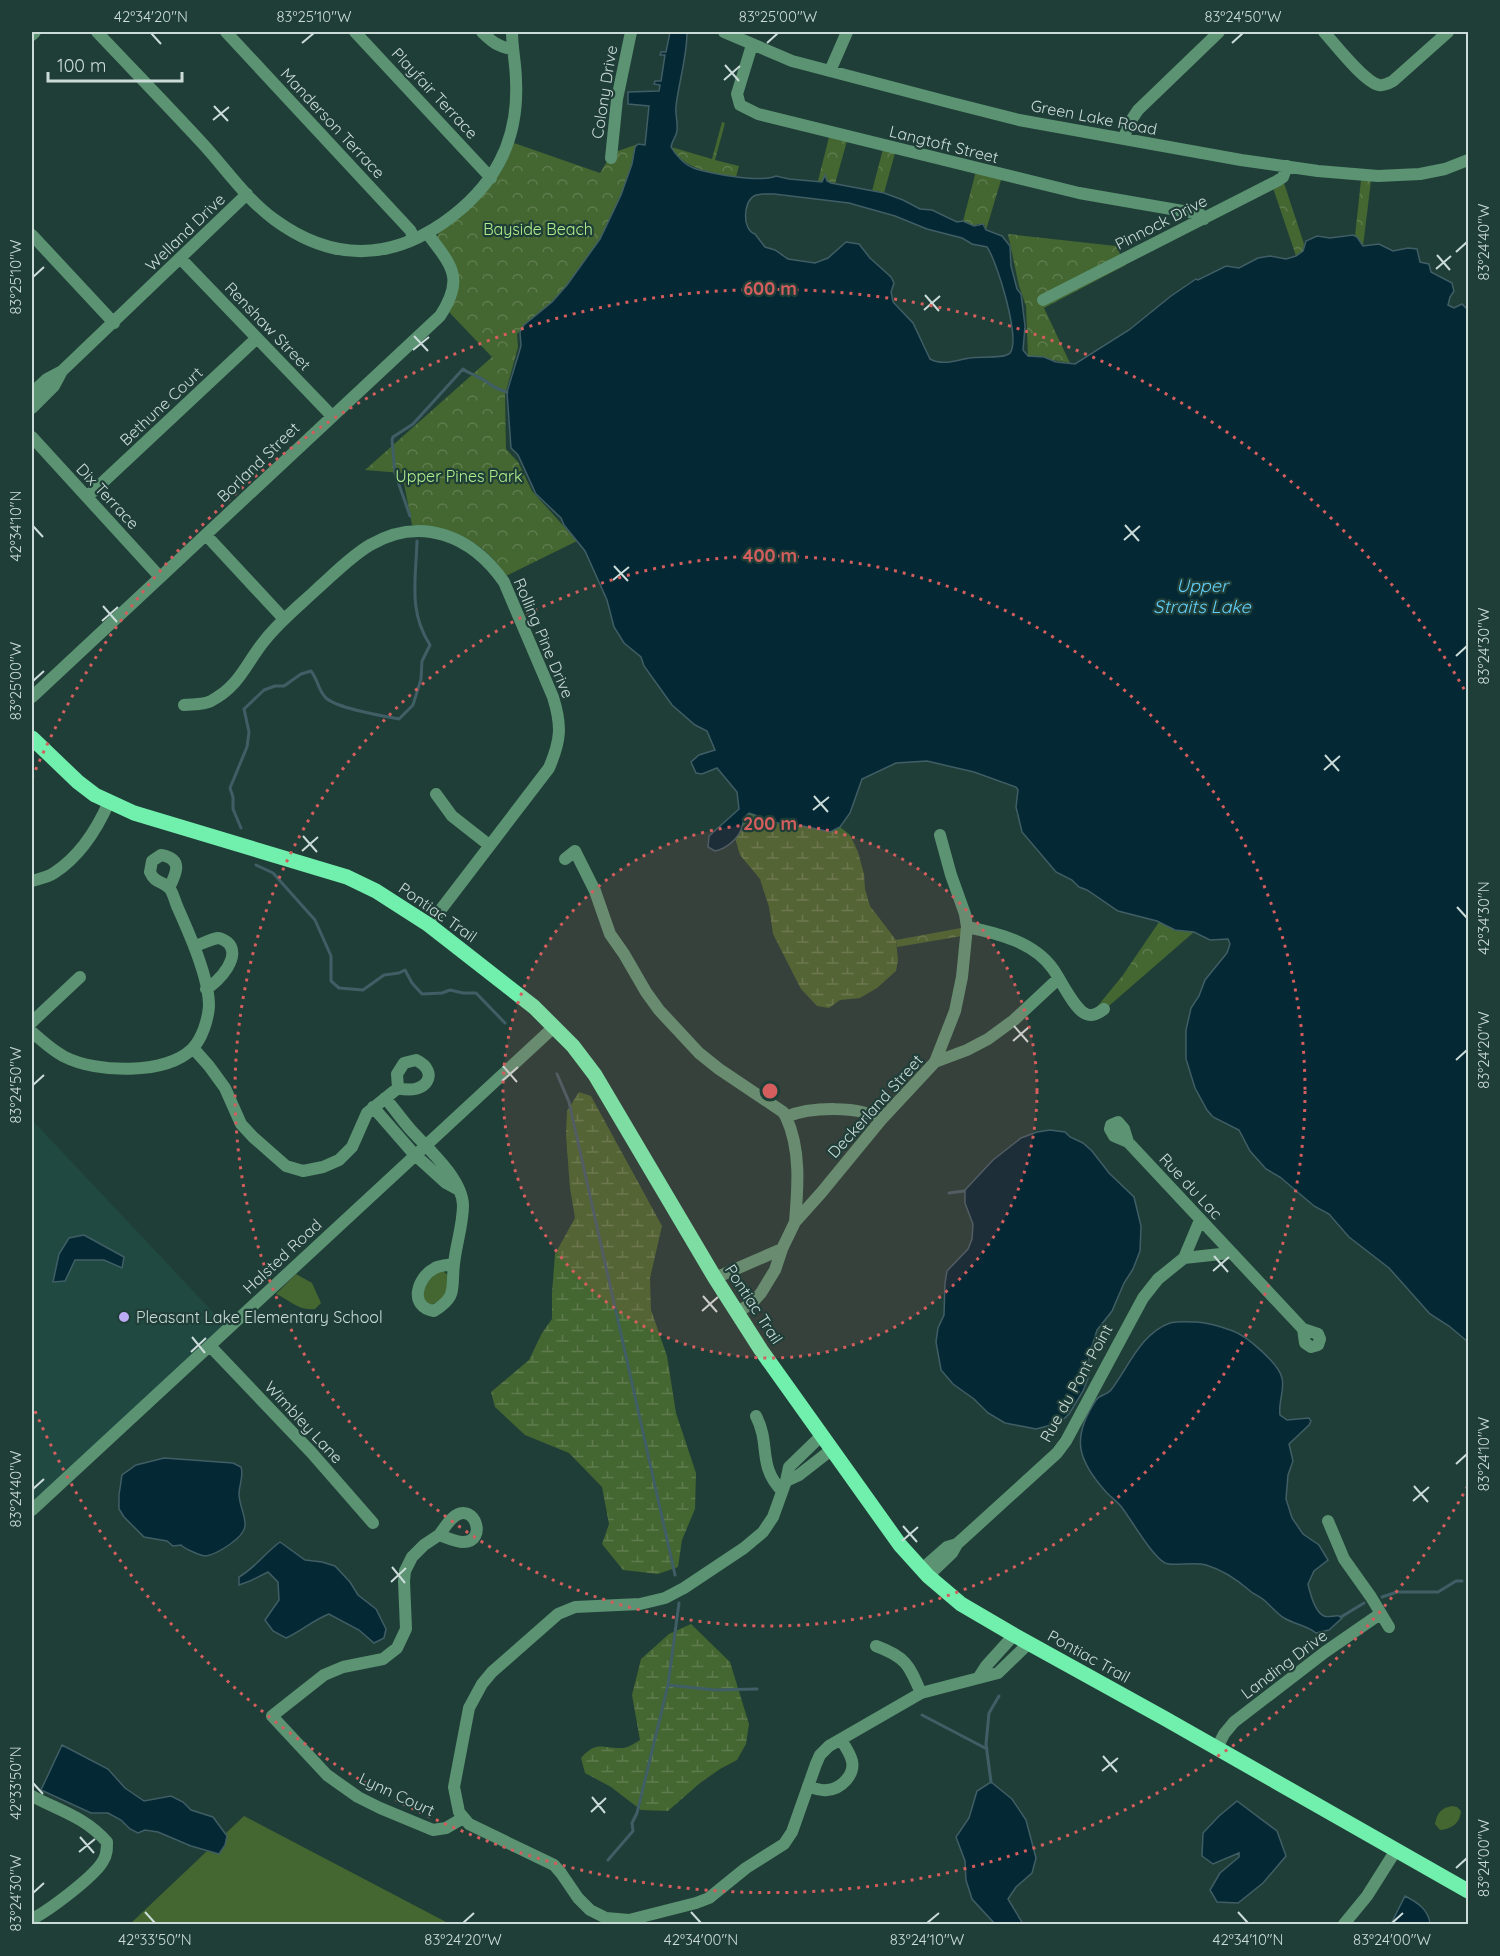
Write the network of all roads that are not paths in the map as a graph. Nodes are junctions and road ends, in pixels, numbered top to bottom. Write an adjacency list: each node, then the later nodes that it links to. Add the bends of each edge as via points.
1 (35, 32): 13 (street)
2 (97, 32): 22 (street)
3 (226, 32): 26 (street, Manderson Terrace)
4 (355, 32): 21 (street, Playfair Terrace)
5 (482, 32): 15 (street, via 501,47)
6 (512, 32): 15 (street, Welland Drive)
7 (631, 32): 18 (street, Colony Drive, via 617,99)
8 (724, 32): 14 (street, Green Lake Road)
9 (847, 32): 16 (street)
10 (1219, 32): 17 (street, via 1138,110)
11 (1324, 32): 12 (street, via 1354,66 1378,85 1401,75)
12 (1448, 32)
13 (32, 35)
14 (752, 45): 16 (street, Green Lake Road); 23 (street, Langtoft Street, via 736,94 740,105 758,114 1079,194 1200,214)
15 (512, 49): 21 (street, Welland Drive, via 516,110 511,136)
16 (830, 71): 17 (street, Green Lake Road, via 1019,120)
17 (1124, 139): 20 (street, Green Lake Road)
18 (611, 158)
19 (1468, 160): 20 (street, Green Lake Road, via 1420,174 1378,176)
20 (1287, 166): 23 (street, Pinnock Drive, via 1283,177)
21 (491, 178): 24 (street, Welland Drive, via 455,214)
22 (247, 194): 26 (street, Welland Drive, via 273,219 328,247 372,252); 27 (street, Welland Drive)
23 (1204, 219): 28 (street, Pinnock Drive)
24 (427, 233): 26 (street, Welland Drive); 34 (street, Borland Street, via 453,273 454,286 448,303 429,327)
25 (32, 234): 29 (street)
26 (414, 238)
27 (181, 259): 29 (street, Welland Drive); 30 (street, Renshaw Street)
28 (1043, 300)
29 (114, 322): 31 (street, Welland Drive)
30 (258, 338): 34 (street, Renshaw Street); 36 (street, Bethune Court)
31 (62, 371): 32 (street, Welland Drive); 33 (street, Welland Drive, via 54,386)
32 (32, 393)
33 (32, 408)
34 (331, 416): 37 (street, Borland Street)
35 (32, 437): 36 (street, Dix Terrace)
36 (87, 497): 38 (street, Dix Terrace)
37 (206, 535): 38 (street, Borland Street); 39 (street)
38 (160, 577): 40 (street, Borland Street)
39 (284, 619): 41 (street, Rolling Pine Drive, via 229,689 209,702); 46 (street, Rolling Pine Drive, via 369,546 405,532 421,530 446,535 466,544 493,567 504,582 553,697 561,734 549,768)
40 (32, 697)
41 (184, 705)
42 (32, 738): 44 (main road, Pontiac Trail, via 78,782)
43 (436, 794): 46 (street, via 452,816)
44 (109, 802): 48 (street, via 95,829 74,855 53,873); 50 (main road, Pontiac Trail, via 150,819 347,877)
45 (940, 835): 51 (street)
46 (489, 845): 50 (street, Rolling Pine Drive)
47 (565, 859): 65 (street, via 575,850 610,933 659,1010 699,1053)
48 (32, 881)
49 (169, 888): 52 (street)
50 (429, 925): 58 (main road, Pontiac Trail)
51 (967, 927): 54 (street, via 995,933 1028,947 1046,960); 61 (street, via 955,1011)
52 (195, 946): 55 (street); 55 (street, via 219,938 233,952 222,975)
53 (80, 977): 57 (street)
54 (1058, 979): 56 (street, via 1088,1015); 61 (street, Deckerland Street, via 988,1039)
55 (206, 989): 60 (street, via 206,1024)
56 (1104, 1009)
57 (32, 1022)
58 (555, 1026): 68 (street, Halsted Road); 77 (main road, Pontiac Trail, via 595,1075)
59 (32, 1032): 60 (street, via 66,1058 93,1066 152,1066 182,1057)
60 (194, 1048): 64 (street, via 225,1088 241,1124 286,1166 303,1171 339,1160 352,1147)
61 (935, 1062): 66 (street, Deckerland Street)
62 (398, 1088): 63 (street)
63 (385, 1098): 64 (street); 68 (street)
64 (373, 1107): 69 (street)
65 (786, 1117): 66 (street, via 809,1110 841,1110 866,1113); 72 (street, via 797,1163)
66 (881, 1120): 72 (street, Deckerland Street)
67 (1128, 1142): 71 (street, Rue du Lac)
68 (425, 1145): 69 (street, Halsted Road); 70 (street, via 451,1174)
69 (414, 1154): 70 (street); 80 (street, Halsted Road)
70 (459, 1190): 76 (street, via 463,1210)
71 (1200, 1220): 74 (street, Rue du Lac); 75 (street, Rue du Pont Point)
72 (795, 1222): 73 (street, Deckerland Street)
73 (782, 1249): 77 (street); 78 (street, Deckerland Street, via 761,1293)
74 (1230, 1252): 75 (street); 79 (street, Rue du Lac)
75 (1184, 1258): 89 (street, Rue du Pont Point, via 1158,1279 1143,1298 1057,1453 957,1544 952,1553)
76 (454, 1264)
77 (715, 1278): 78 (main road, Pontiac Trail)
78 (737, 1312): 82 (main road, Pontiac Trail)
79 (1303, 1329)
80 (210, 1346): 85 (street, Halsted Road); 87 (street, Wimbley Lane)
81 (756, 1416): 84 (street, via 764,1436 767,1469 775,1483)
82 (821, 1436): 83 (main road, Pontiac Trail); 84 (street, via 789,1467)
83 (831, 1450): 84 (street); 89 (main road, Pontiac Trail)
84 (784, 1486): 101 (street, via 773,1518 763,1532 684,1588 640,1604 575,1607 558,1614 492,1672 469,1708 454,1787)
85 (32, 1510)
86 (1328, 1521): 90 (street, via 1338,1546)
87 (373, 1523)
88 (439, 1535): 101 (street, Lynn Court, via 411,1557 405,1571 406,1629 397,1648 383,1659 324,1675 272,1716 327,1775 358,1797 433,1830)
89 (925, 1573): 92 (main road, Pontiac Trail, via 961,1604)
90 (1380, 1614): 91 (street); 98 (street, Landing Drive, via 1234,1722)
91 (1389, 1627)
92 (1014, 1635): 93 (main road, Pontiac Trail); 95 (street)
93 (1029, 1643): 95 (street, via 998,1673); 98 (main road, Pontiac Trail)
94 (876, 1646): 96 (street, via 902,1658)
95 (979, 1677): 96 (street)
96 (921, 1693): 97 (street)
97 (841, 1740): 99 (street, via 820,1755); 99 (street, via 852,1762 849,1776 827,1790)
98 (1217, 1748): 102 (main road, Pontiac Trail)
99 (808, 1786): 101 (street, via 784,1844 709,1898 629,1920 606,1918 590,1910 554,1866 481,1831)
100 (32, 1796): 104 (street, via 95,1829 107,1842 107,1853 102,1864 67,1896)
101 (463, 1818)
102 (1396, 1850): 103 (main road, Pontiac Trail); 105 (street)
103 (1468, 1891)
104 (32, 1918)
105 (1344, 1924)

